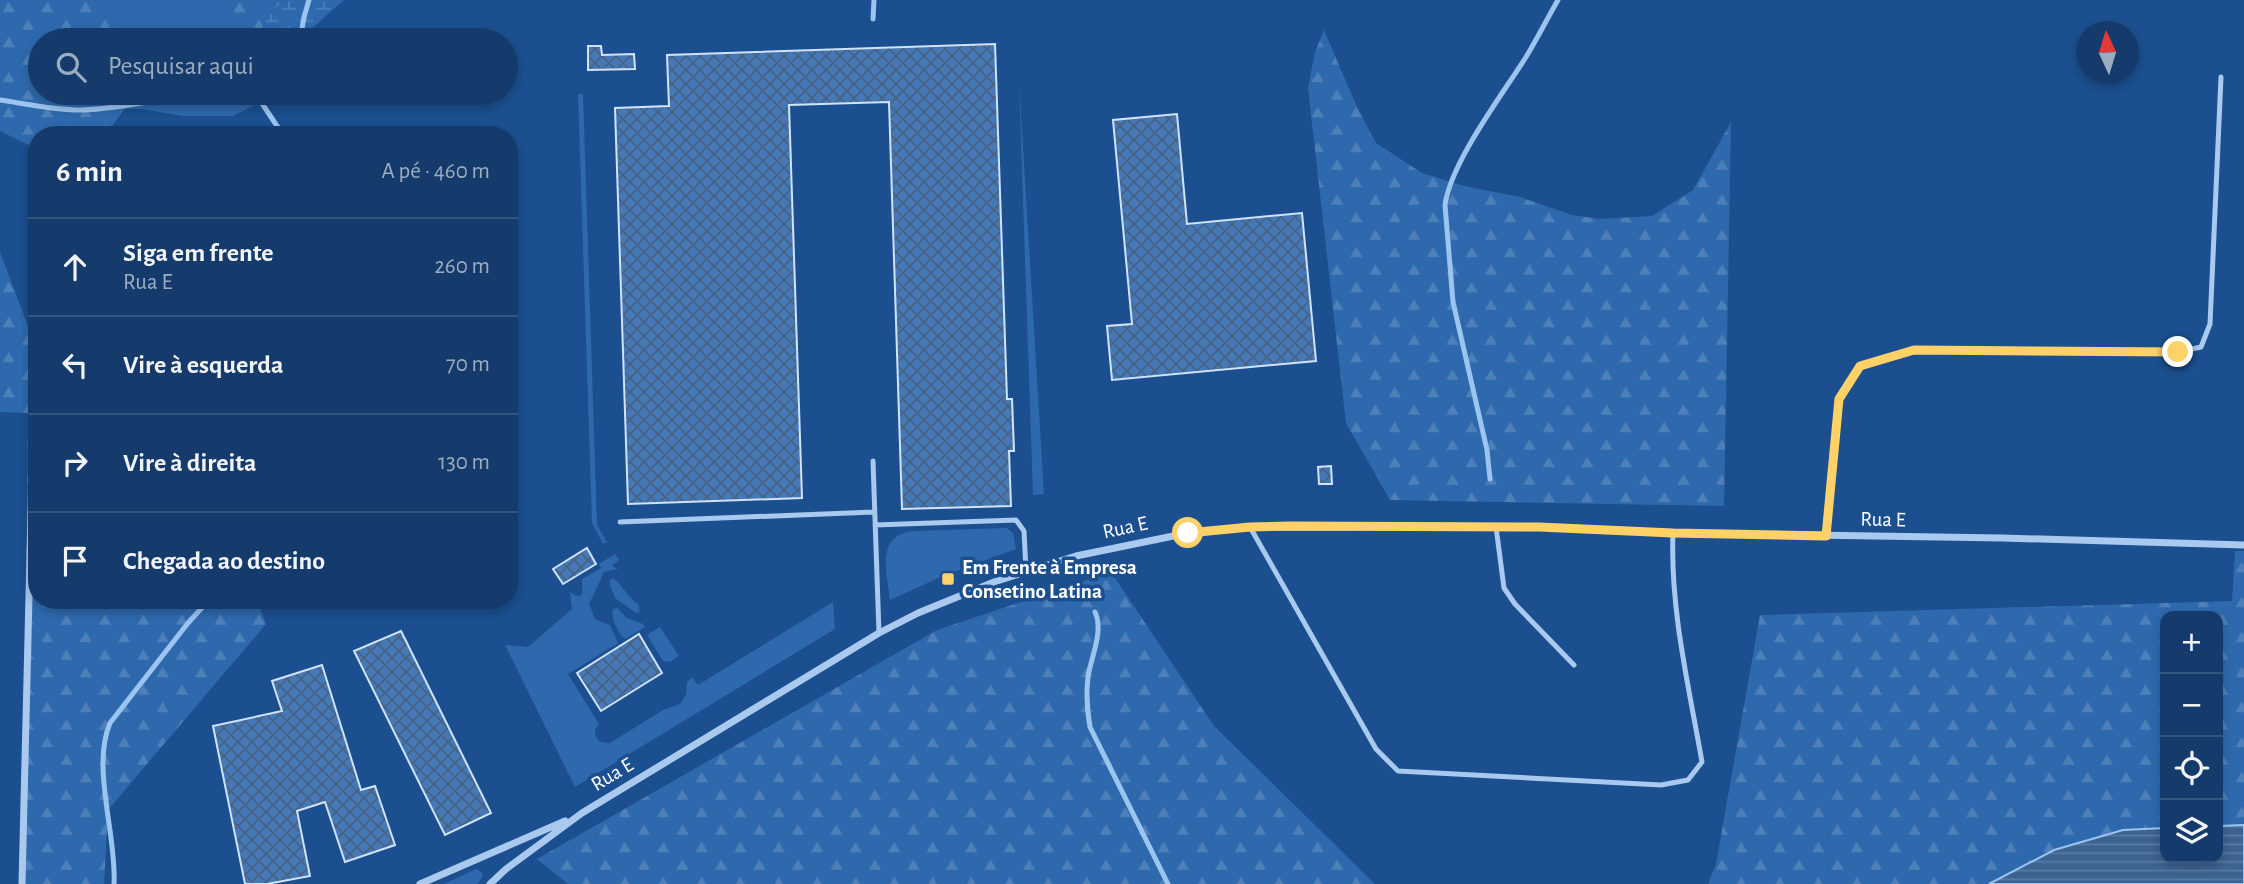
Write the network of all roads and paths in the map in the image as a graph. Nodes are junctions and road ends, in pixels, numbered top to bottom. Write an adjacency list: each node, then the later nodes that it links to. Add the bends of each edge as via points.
1 (2221, 78): 9 (lane, via 2210,324 2201,347 2178,352 1914,350 1860,366 1839,399)
2 (873, 461): 3 (lane)
3 (874, 512): 4 (lane); 5 (lane)
4 (620, 522)
5 (875, 525): 11 (lane, via 1016,520 1024,531); 13 (lane)
6 (1250, 527): 7 (street, Rua E); 8 (lane, via 1376,749 1398,771 1661,785 1688,779 1702,762 1677,623); 11 (street, Rua E, via 1121,545)
7 (1496, 527): 8 (street, Rua E); 14 (lane, via 1504,588)
8 (1673, 533): 9 (street, Rua E)
9 (1826, 536): 10 (street, Rua E)
10 (2244, 545)
11 (1026, 571): 13 (street, Rua E)
12 (29, 609): 16 (street)
13 (879, 633): 15 (street, Rua E)
14 (1574, 665)
15 (582, 813): 17 (street, Rua E); 18 (street, Rua E)
16 (22, 884)
17 (420, 884)
18 (490, 884)

